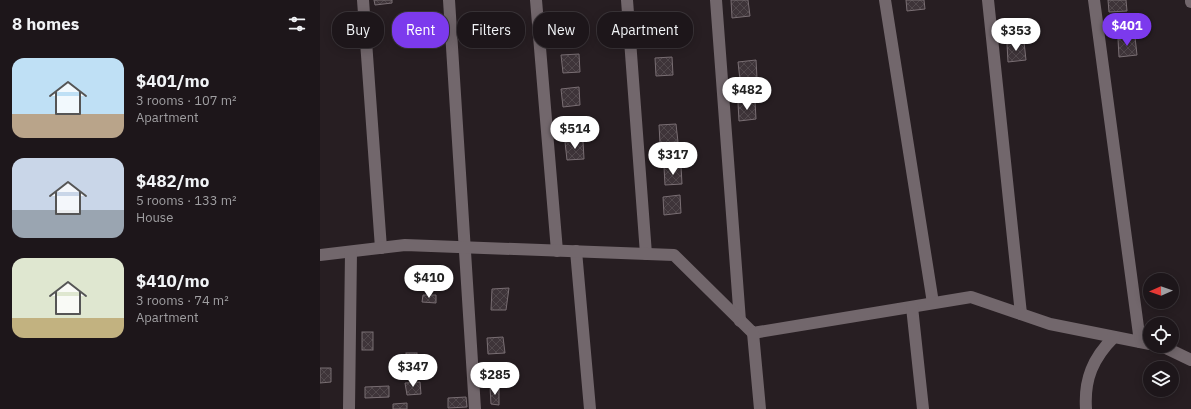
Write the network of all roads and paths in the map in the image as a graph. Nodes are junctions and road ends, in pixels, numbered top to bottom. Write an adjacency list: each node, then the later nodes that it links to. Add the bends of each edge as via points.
1 (363, 0): 10 (street)
2 (449, 0): 9 (street)
3 (536, 0): 11 (street)
4 (627, 0): 14 (street)
5 (716, 0): 19 (street)
6 (885, 0): 16 (street)
7 (988, 0): 18 (street)
8 (1094, 0): 20 (street)
9 (465, 247): 10 (street, via 405,245); 11 (street); 27 (street)
10 (381, 248): 13 (street)
11 (557, 251): 12 (street)
12 (576, 251): 14 (street); 28 (street)
13 (351, 252): 15 (street); 26 (street)
14 (646, 254): 19 (street, via 674,255)
15 (320, 256)
16 (934, 303): 17 (street); 18 (street, via 971,297)
17 (912, 307): 21 (street); 30 (street)
18 (1020, 314): 22 (street, via 1050,324)
19 (740, 321): 21 (street)
20 (1143, 330)
21 (753, 333): 29 (street)
22 (1114, 337): 23 (street); 31 (street, via 1101,350 1090,369)
23 (1143, 343)
24 (1176, 353): 25 (street)
25 (1191, 360)
26 (349, 409)
27 (475, 409)
28 (590, 409)
29 (760, 409)
30 (923, 409)
31 (1086, 409)

